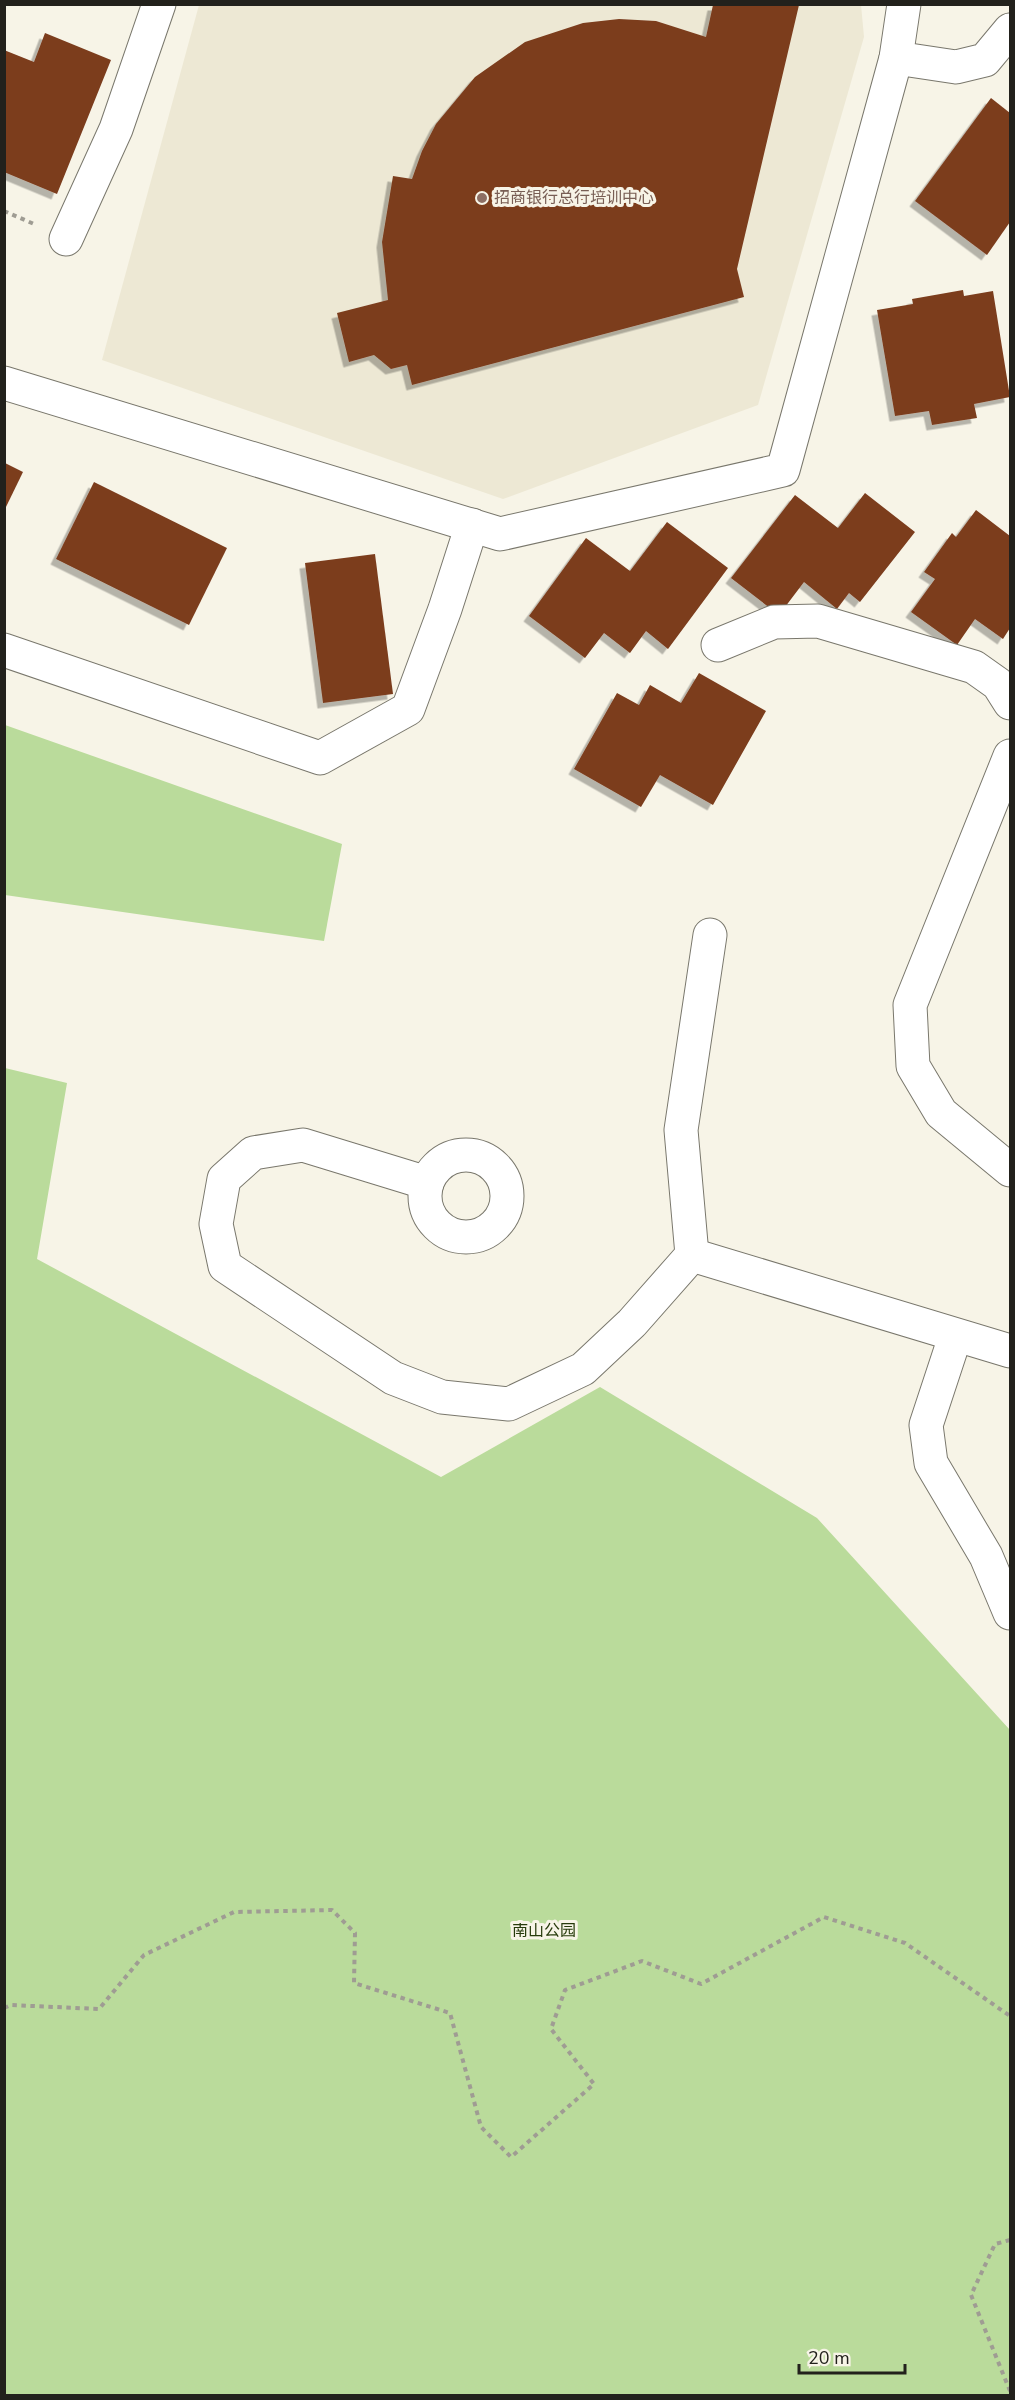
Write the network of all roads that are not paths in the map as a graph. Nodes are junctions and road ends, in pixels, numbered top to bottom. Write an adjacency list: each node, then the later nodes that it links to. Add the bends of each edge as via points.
1 (159, 4): 5 (street, via 116,129)
2 (904, 4): 4 (street)
3 (1011, 30): 4 (street, via 985,60 956,67)
4 (896, 58): 7 (street, via 783,470 500,534)
5 (66, 239)
6 (4, 382): 7 (street)
7 (472, 525): 9 (street, via 446,609 408,709 320,758)
8 (718, 645): 10 (street, via 774,622 818,621 974,667 998,684)
9 (4, 650)
10 (1011, 703)
11 (1011, 756): 13 (street, via 910,1005 914,1066 941,1113)
12 (710, 934): 15 (street, via 681,1130)
13 (1011, 1170)
14 (427, 1183): 15 (street, via 303,1146 253,1153 224,1179 216,1224 225,1266 393,1377 442,1397 508,1404 583,1369 632,1323)
15 (693, 1255): 16 (street)
16 (955, 1336): 17 (street); 18 (street, via 926,1425 932,1463 986,1556)
17 (1011, 1351)
18 (1011, 1613)

